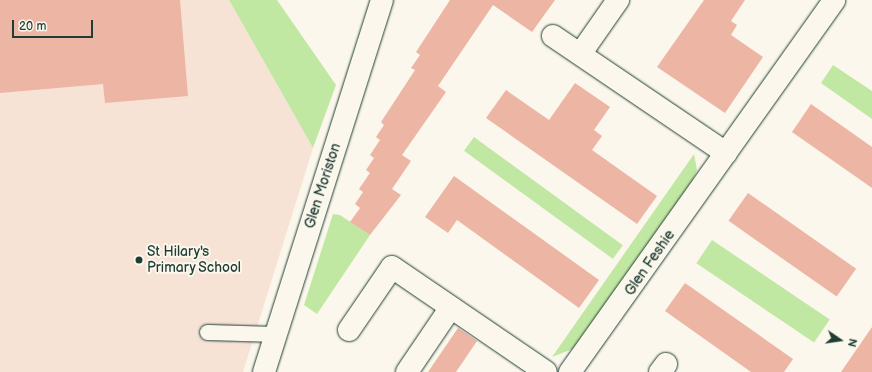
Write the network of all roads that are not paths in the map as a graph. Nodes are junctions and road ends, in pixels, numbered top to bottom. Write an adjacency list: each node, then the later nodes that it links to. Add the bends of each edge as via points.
1 (382, 0): 10 (street, Glen Moriston)
2 (618, 0): 5 (street)
3 (834, 0): 6 (street, Glen Feshie)
4 (553, 36): 5 (street)
5 (581, 53): 6 (street)
6 (726, 152): 14 (street, Glen Feshie)
7 (451, 307): 8 (street, via 392,267); 12 (street); 13 (street)
8 (349, 330)
9 (207, 332): 10 (lane)
10 (276, 334): 11 (street, Glen Moriston)
11 (264, 372)
12 (407, 372)
13 (546, 372)
14 (570, 372)

